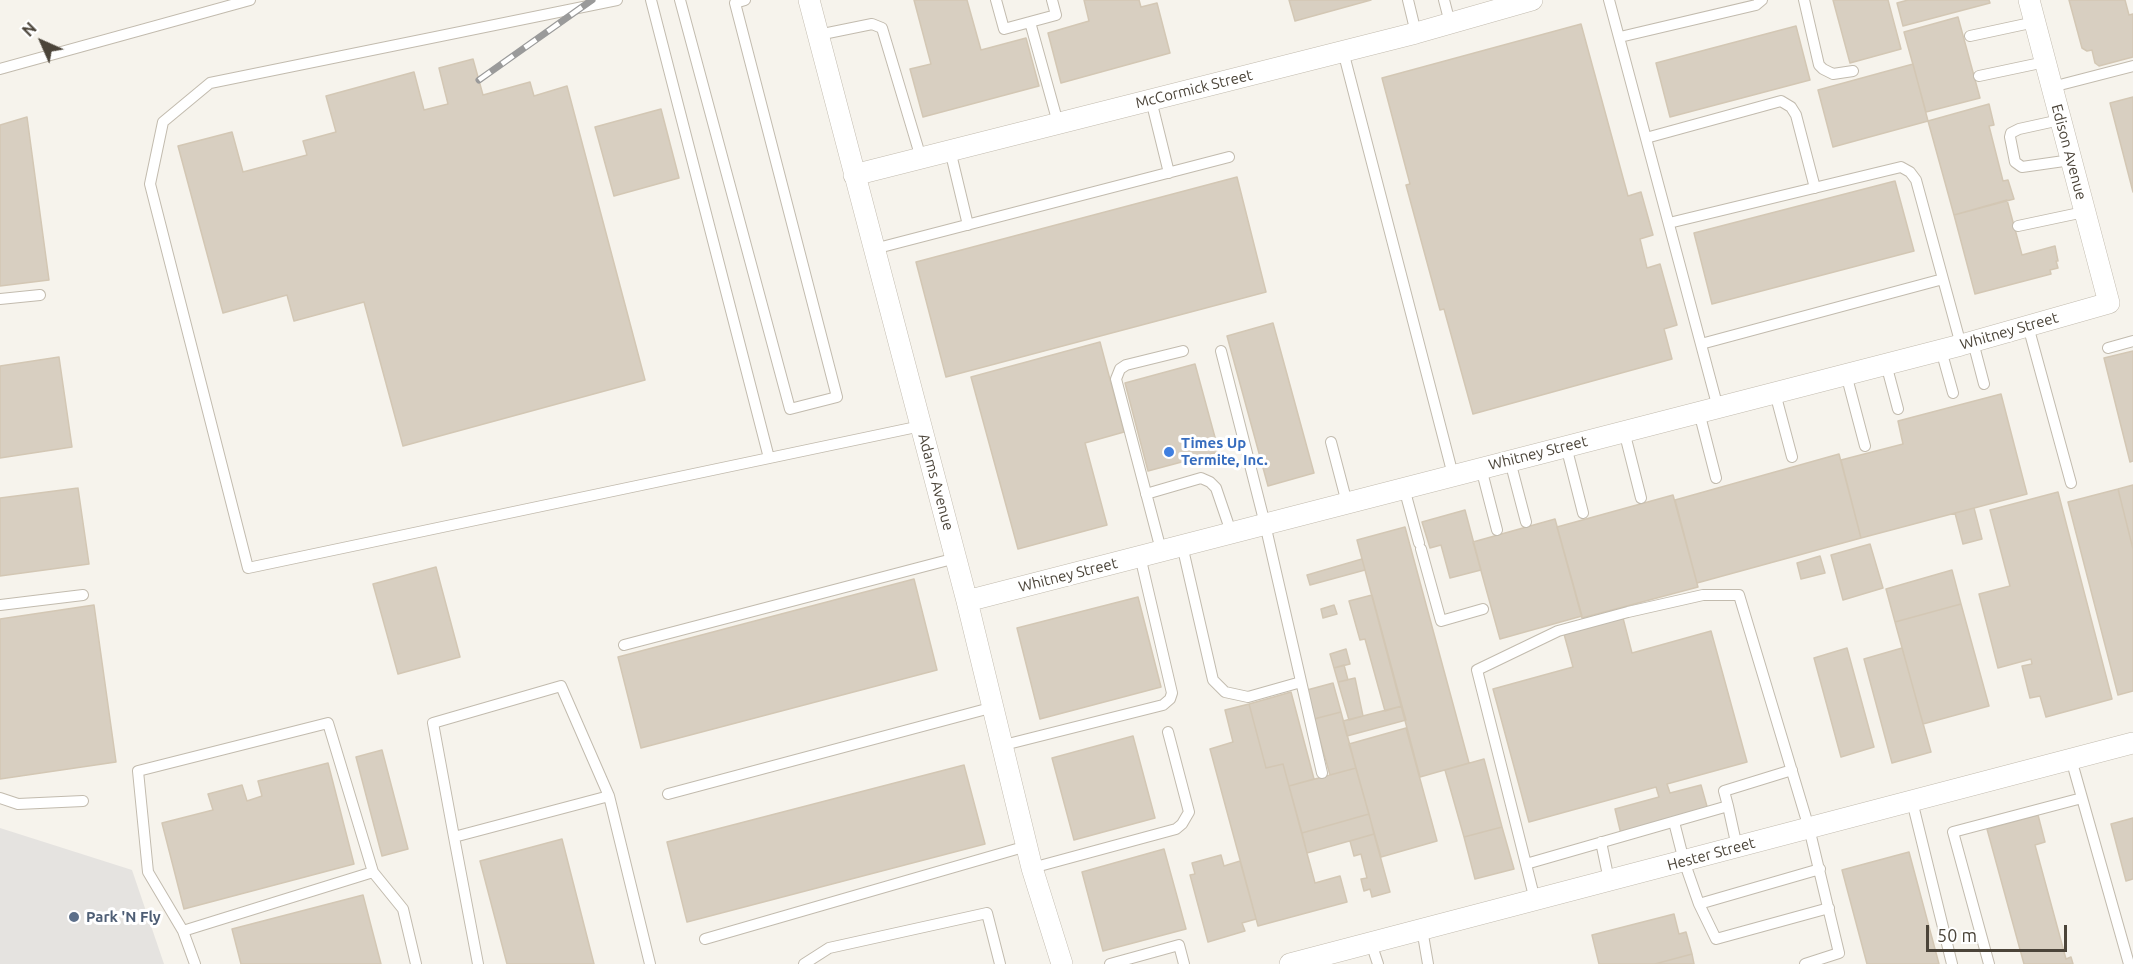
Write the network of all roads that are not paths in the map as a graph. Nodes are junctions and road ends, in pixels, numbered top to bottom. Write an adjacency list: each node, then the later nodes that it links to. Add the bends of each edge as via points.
1 (250, 0): 26 (lane)
2 (617, 0): 70 (lane, via 210,83 163,122 150,184 248,568)
3 (651, 0): 70 (lane)
4 (680, 0): 5 (lane, via 790,409 837,397 738,16 735,3)
5 (745, 0)
6 (809, 0): 20 (street, Adams Avenue)
7 (996, 0): 16 (lane, via 1004,29)
8 (1052, 0): 16 (lane, via 1056,15)
9 (1408, 0): 19 (lane)
10 (1444, 0): 18 (lane)
11 (1532, 0): 18 (street, McCormick Street)
12 (1609, 0): 22 (lane)
13 (1762, 0): 22 (lane, via 1756,5)
14 (1804, 0): 27 (lane, via 1819,64 1833,74)
15 (2029, 0): 17 (street, Edison Avenue)
16 (1030, 22): 32 (lane)
17 (2035, 22): 21 (lane); 24 (street, Edison Avenue)
18 (1450, 23): 19 (street, McCormick Street)
19 (1416, 33): 23 (street, McCormick Street)
20 (818, 35): 36 (lane, via 872,24 882,28); 39 (street, Adams Avenue)
21 (1970, 36)
22 (1620, 37): 33 (lane)
23 (1343, 51): 30 (street, McCormick Street); 73 (lane)
24 (2045, 62): 28 (lane); 29 (street, Edison Avenue)
25 (2133, 66): 29 (lane)
26 (0, 69)
27 (1853, 70)
28 (1979, 76)
29 (2052, 87): 31 (street, Edison Avenue)
30 (1151, 100): 32 (street, McCormick Street); 38 (lane)
31 (2060, 120): 37 (street, Edison Avenue); 37 (lane, via 2011,133 2015,162 2022,167)
32 (1058, 123): 34 (street, McCormick Street)
33 (1647, 138): 40 (lane, via 1781,101 1796,115); 42 (lane)
34 (950, 150): 36 (street, McCormick Street); 43 (lane)
35 (1229, 157): 38 (lane)
36 (921, 158): 39 (street, McCormick Street)
37 (2071, 160): 41 (street, Edison Avenue)
38 (1169, 173): 43 (lane)
39 (854, 175): 45 (street, Adams Avenue)
40 (1815, 188): 42 (lane); 46 (lane, via 1901,167 1910,172 1916,180)
41 (2084, 212): 44 (lane); 49 (street, Edison Avenue)
42 (1669, 223): 52 (lane)
43 (968, 225): 45 (lane)
44 (2018, 226)
45 (874, 249): 64 (street, Adams Avenue)
46 (1943, 279): 52 (lane); 53 (lane)
47 (40, 295): 48 (lane)
48 (0, 299)
49 (2109, 303): 50 (street, Whitney Street)
50 (2028, 326): 53 (street, Whitney Street); 75 (lane)
51 (2133, 341): 54 (lane)
52 (1701, 344): 63 (lane)
53 (1958, 346): 57 (street, Whitney Street); 59 (lane); 61 (lane)
54 (2108, 348)
55 (1183, 351): 77 (lane, via 1126,365 1116,379)
56 (1221, 351): 82 (lane)
57 (1886, 364): 58 (street, Whitney Street); 62 (lane)
58 (1846, 374): 60 (street, Whitney Street); 68 (lane)
59 (1984, 384)
60 (1775, 393): 63 (street, Whitney Street); 69 (lane)
61 (1953, 393)
62 (1898, 409)
63 (1708, 410): 65 (street, Whitney Street); 74 (lane)
64 (921, 426): 70 (lane); 88 (street, Adams Avenue)
65 (1624, 431): 67 (street, Whitney Street); 78 (lane)
66 (1331, 442): 79 (lane)
67 (1566, 446): 71 (street, Whitney Street); 80 (lane)
68 (1864, 446)
69 (1792, 457)
70 (769, 458)
71 (1510, 461): 72 (street, Whitney Street); 81 (lane)
72 (1481, 468): 73 (street, Whitney Street); 83 (lane)
73 (1453, 475): 76 (street, Whitney Street)
74 (1716, 478)
75 (2071, 483)
76 (1404, 488): 79 (street, Whitney Street); 92 (lane, via 1441,621)
77 (1146, 494): 84 (lane, via 1201,478 1216,488); 86 (lane)
78 (1641, 498)
79 (1347, 503): 82 (street, Whitney Street)
80 (1583, 513)
81 (1526, 522)
82 (1265, 524): 84 (street, Whitney Street); 94 (lane)
83 (1497, 530)
84 (1231, 532): 85 (street, Whitney Street)
85 (1182, 545): 86 (street, Whitney Street); 94 (lane, via 1214,680 1225,692 1248,697)
86 (1161, 550): 87 (street, Whitney Street)
87 (1140, 556): 90 (street, Whitney Street); 98 (lane, via 1172,693 1170,699 1163,705)
88 (956, 558): 90 (street, Adams Avenue); 93 (lane)
89 (83, 595): 91 (lane)
90 (967, 601): 95 (street, Adams Avenue)
91 (0, 605)
92 (1483, 609)
93 (624, 645)
94 (1301, 682): 101 (lane)
95 (994, 707): 98 (street, Adams Avenue); 102 (lane)
96 (1168, 732): 117 (lane, via 1189,812 1182,824 1176,829)
97 (2133, 743): 99 (street, Hester Street)
98 (1004, 745): 113 (street, Adams Avenue)
99 (2071, 759): 105 (lane); 107 (street, Hester Street)
100 (1792, 770): 108 (lane, via 1724,791); 110 (lane); 116 (lane, via 1739,596 1703,595 1558,631 1477,670)
101 (1322, 773)
102 (668, 794)
103 (609, 796): 111 (lane); 111 (lane, via 561,686 433,723); 131 (lane)
104 (0, 798): 106 (lane, via 18,804)
105 (2082, 798): 142 (lane, via 1953,832); 143 (lane)
106 (83, 801)
107 (1912, 801): 110 (street, Hester Street); 141 (lane)
108 (1728, 806): 109 (lane); 114 (lane)
109 (1674, 822): 112 (lane); 115 (lane)
110 (1809, 828): 114 (street, Hester Street); 118 (lane)
111 (454, 837): 130 (lane)
112 (1601, 843): 116 (lane); 120 (lane)
113 (1027, 846): 117 (street, Adams Avenue); 126 (lane)
114 (1737, 847): 115 (street, Hester Street)
115 (1684, 861): 120 (street, Hester Street); 122 (lane)
116 (1526, 864): 121 (lane)
117 (1032, 868): 134 (street, Adams Avenue)
118 (1820, 869): 122 (lane); 123 (lane)
119 (374, 872): 125 (lane); 125 (lane, via 328,723 138,771 148,872); 129 (lane, via 403,909)
120 (1609, 880): 121 (street, Hester Street)
121 (1535, 900): 124 (street, Hester Street)
122 (1699, 904): 123 (lane, via 1716,939)
123 (1829, 908): 140 (lane, via 1839,953)
124 (1422, 929): 127 (street, Hester Street); 139 (lane)
125 (183, 931): 128 (lane)
126 (705, 939)
127 (1371, 943): 137 (street, Hester Street); 138 (lane)
128 (195, 964)
129 (416, 964)
130 (478, 964)
131 (650, 964)
132 (804, 964): 133 (lane, via 829,948 987,913)
133 (1000, 964)
134 (1062, 964)
135 (1110, 964): 136 (lane, via 1179,945)
136 (1184, 964)
137 (1290, 964)
138 (1378, 964)
139 (1428, 964)
140 (1805, 964)
141 (1952, 964)
142 (1989, 964)
143 (2129, 964)

